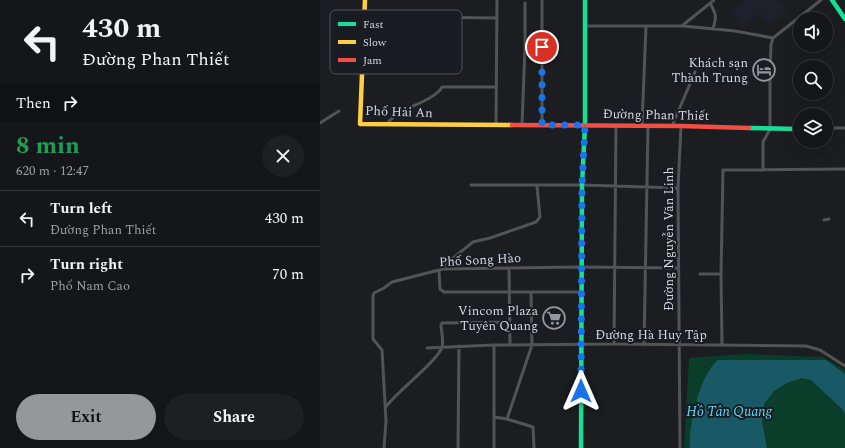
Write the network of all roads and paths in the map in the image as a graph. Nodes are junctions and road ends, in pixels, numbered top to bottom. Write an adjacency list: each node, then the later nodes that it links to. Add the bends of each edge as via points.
1 (365, 0): 10 (street, Phố Hải An)
2 (496, 0): 12 (street)
3 (542, 0): 28 (street)
4 (586, 0): 14 (street)
5 (714, 0): 9 (street)
6 (821, 0): 18 (street)
7 (832, 0): 13 (street)
8 (525, 2): 27 (street)
9 (710, 3): 16 (street); 17 (street, via 716,14)
10 (365, 10)
11 (462, 18): 12 (street)
12 (496, 18): 21 (street)
13 (845, 19)
14 (586, 26): 15 (street); 29 (street)
15 (646, 26): 16 (street); 31 (street)
16 (682, 26): 17 (street)
17 (713, 29): 18 (street)
18 (773, 38): 37 (street, via 770,54)
19 (695, 72): 33 (street)
20 (362, 74): 24 (street, Phố Hải An, via 360,124)
21 (495, 87): 24 (street, via 442,87 428,98 393,116); 26 (street)
22 (339, 111): 23 (street)
23 (320, 123)
24 (387, 124): 25 (street, Phố Hải An)
25 (439, 124): 26 (street, Đường Phan Thiết)
26 (496, 124): 27 (street, Đường Phan Thiết)
27 (522, 125): 28 (street, Đường Phan Thiết)
28 (542, 125): 29 (street, Đường Phan Thiết)
29 (585, 125): 30 (street, Đường Phan Thiết); 42 (street)
30 (616, 125): 31 (street, Đường Phan Thiết); 44 (street)
31 (642, 125): 32 (street, Đường Phan Thiết)
32 (648, 126): 33 (street, Đường Phan Thiết); 45 (street)
33 (672, 126): 34 (street, Đường Phan Thiết)
34 (681, 126): 37 (street, Đường Phan Thiết); 46 (street, Đường Nguyễn Văn Linh)
35 (833, 128): 36 (street)
36 (845, 128)
37 (770, 129): 38 (street, Đường Phan Thiết); 40 (street, via 763,142)
38 (793, 129)
39 (845, 169): 40 (street)
40 (763, 170): 56 (street, via 725,169 722,172)
41 (471, 185): 43 (street)
42 (582, 185): 43 (street); 44 (street); 49 (street)
43 (537, 186): 54 (street, via 540,217 536,222 473,242)
44 (616, 187): 45 (street); 51 (street)
45 (646, 187): 46 (street); 52 (street)
46 (678, 188): 53 (street, Đường Nguyễn Văn Linh)
47 (829, 219): 48 (street)
48 (824, 220)
49 (581, 267): 50 (street, Phố Song Hào); 51 (street, Phố Song Hào); 59 (street)
50 (509, 268): 54 (street, Phố Song Hào); 57 (street)
51 (615, 268): 52 (street, Phố Song Hào); 62 (street)
52 (647, 268): 53 (street, Phố Song Hào); 66 (street)
53 (678, 268): 67 (street, Đường Nguyễn Văn Linh)
54 (441, 270): 57 (street, via 440,289 444,292); 73 (street, Phố Song Hào, via 392,282 376,291 373,296 373,338 382,350)
55 (700, 274): 56 (street)
56 (721, 274): 68 (street)
57 (509, 292): 58 (street); 60 (street)
58 (531, 292): 59 (street); 61 (street)
59 (581, 292): 65 (street)
60 (509, 322): 64 (street); 70 (street, via 445,322 441,325)
61 (532, 344): 64 (street, Đường Hà Huy Tập); 65 (street, Đường Hà Huy Tập); 75 (street)
62 (614, 344): 65 (street, Đường Hà Huy Tập); 66 (street, Đường Hà Huy Tập)
63 (494, 345): 64 (street, Đường Hà Huy Tập); 69 (street, Đường Hà Huy Tập); 74 (street)
64 (510, 345)
65 (581, 345): 80 (street)
66 (644, 345): 67 (street, Đường Hà Huy Tập)
67 (679, 345): 68 (street, Đường Hà Huy Tập); 81 (street, Đường Nguyễn Văn Linh)
68 (722, 345): 72 (street, Đường Hà Huy Tập, via 806,346 820,350)
69 (459, 346): 70 (street, Đường Hà Huy Tập); 77 (street)
70 (442, 347): 71 (street, Đường Hà Huy Tập); 73 (street, via 435,358)
71 (427, 348)
72 (845, 366)
73 (385, 408): 76 (street, Phố Song Hào)
74 (494, 417): 75 (street); 78 (street)
75 (507, 419): 79 (street, via 533,427)
76 (384, 448)
77 (458, 448)
78 (494, 448)
79 (534, 448)
80 (581, 448)
81 (680, 448)

